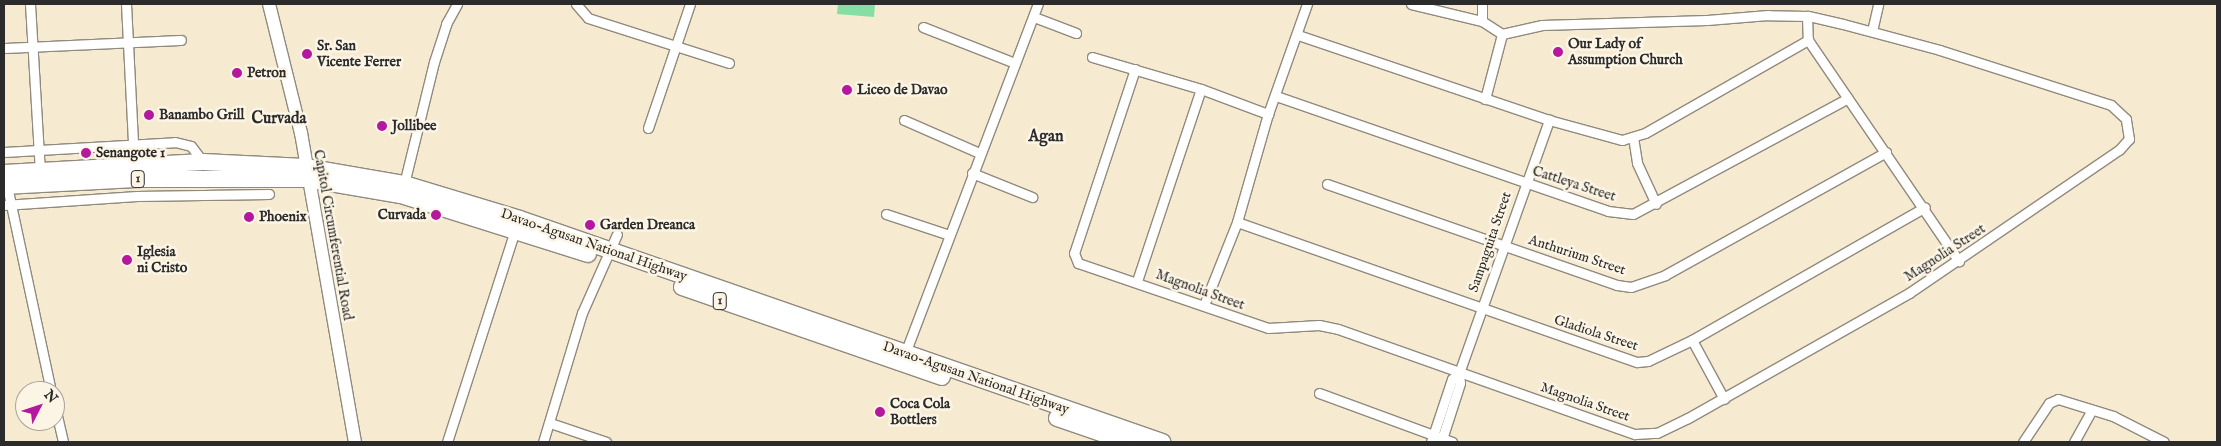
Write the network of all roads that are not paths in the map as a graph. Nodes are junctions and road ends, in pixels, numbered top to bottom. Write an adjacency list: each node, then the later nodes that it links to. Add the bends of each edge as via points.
1 (30, 4): 24 (street)
2 (126, 4): 22 (street)
3 (269, 4): 47 (main road, Capitol Circumferential Road, via 297,118)
4 (457, 4): 50 (street, via 446,24)
5 (576, 4): 23 (street, via 588,18)
6 (690, 4): 23 (street)
7 (1038, 4): 13 (street)
8 (1306, 4): 19 (street)
9 (1411, 4): 14 (street)
10 (1482, 4): 14 (street)
11 (1878, 4): 16 (street)
12 (1807, 16): 16 (street); 18 (street, via 1542,25); 21 (street)
13 (1034, 17): 17 (street); 28 (street)
14 (1482, 22): 18 (street)
15 (923, 27): 28 (street)
16 (1872, 31): 64 (street, Magnolia Street, via 2111,105 2126,119 2130,131 2125,144)
17 (1076, 33)
18 (1502, 34): 33 (street)
19 (1298, 35): 31 (street); 33 (street)
20 (181, 40): 22 (street)
21 (1808, 40): 32 (street); 38 (street)
22 (129, 44): 24 (street); 39 (street)
23 (674, 44): 27 (street); 37 (street)
24 (33, 46): 25 (street); 40 (street)
25 (4, 48)
26 (1092, 57): 29 (street)
27 (729, 63)
28 (1015, 63): 43 (street)
29 (1135, 69): 30 (street); 65 (street, Magnolia Street, via 1074,253 1078,263)
30 (1201, 89): 34 (street); 65 (street)
31 (1276, 96): 34 (street); 49 (street, Cattleya Street)
32 (1848, 98): 42 (street); 54 (street, Cattleya Street)
33 (1485, 99): 36 (street)
34 (1268, 114): 58 (street)
35 (904, 120): 43 (street)
36 (1549, 120): 38 (street, via 1610,138); 49 (street, Sampaguita Street)
37 (648, 128)
38 (1633, 138): 54 (street, via 1637,163)
39 (133, 143): 40 (street); 44 (street, via 184,143 191,146)
40 (39, 150): 41 (street); 45 (street)
41 (4, 152)
42 (1886, 152): 56 (street); 62 (street, Anthurium Street, via 1665,275 1640,285 1617,286)
43 (979, 153): 46 (street)
44 (203, 162): 45 (highway, Davao-Agusan National Highway / 1); 47 (highway, Davao-Agusan National Highway / 1)
45 (40, 172): 48 (highway, Davao-Agusan National Highway / 1)
46 (972, 172): 53 (street); 61 (street)
47 (306, 173): 48 (highway, Davao-Agusan National Highway / 1); 50 (highway, Davao-Agusan National Highway / 1); 59 (highway, Davao-Agusan National Highway / 1, via 401,195); 78 (main road, Capitol Circumferential Road)
48 (5, 182): 55 (street)
49 (1525, 182): 54 (street, Cattleya Street, via 1620,213 1633,214); 62 (street, Sampaguita Street)
50 (404, 184): 63 (highway, Davao-Agusan National Highway / 1, via 465,201)
51 (1327, 184): 62 (street, Anthurium Street)
52 (269, 194): 55 (street, via 137,196)
53 (1032, 197)
54 (1656, 204)
55 (7, 205): 71 (street)
56 (1925, 207): 64 (street); 68 (street, Gladiola Street)
57 (886, 214): 61 (street)
58 (1237, 222): 66 (street); 67 (street, Gladiola Street)
59 (515, 230): 63 (highway, Davao-Agusan National Highway / 1); 79 (street)
60 (617, 234): 63 (street)
61 (949, 235): 69 (street)
62 (1505, 246): 67 (street, Sampaguita Street)
63 (606, 255): 69 (highway, Davao-Agusan National Highway / 1); 75 (street, via 580,321)
64 (1959, 261): 73 (street, Magnolia Street)
65 (1136, 281): 66 (street, Magnolia Street)
66 (1204, 306): 70 (street, Magnolia Street, via 1268,328 1314,325 1338,329)
67 (1482, 309): 68 (street, Gladiola Street, via 1637,362); 70 (street, Sampaguita Street)
68 (1692, 340): 73 (street)
69 (903, 358): 82 (highway, Davao-Agusan National Highway / 1); 83 (highway, Davao-Agusan National Highway / 1)
70 (1459, 373): 76 (street, Magnolia Street, via 1623,430); 77 (street, Sampaguita Street, via 1460,383)
71 (49, 381)
72 (1319, 393): 77 (street)
73 (1724, 399): 76 (street, Magnolia Street)
74 (2092, 410): 86 (street, via 2064,399 2053,400); 87 (street); 88 (street, via 2124,421)
75 (550, 423): 80 (street); 81 (street)
76 (1657, 433): 85 (street)
77 (1437, 440): 84 (street)
78 (355, 442)
79 (447, 442)
80 (543, 442)
81 (606, 442)
82 (1127, 442)
83 (1162, 442)
84 (1452, 442)
85 (1651, 442)
86 (2023, 442)
87 (2074, 442)
88 (2164, 442)

